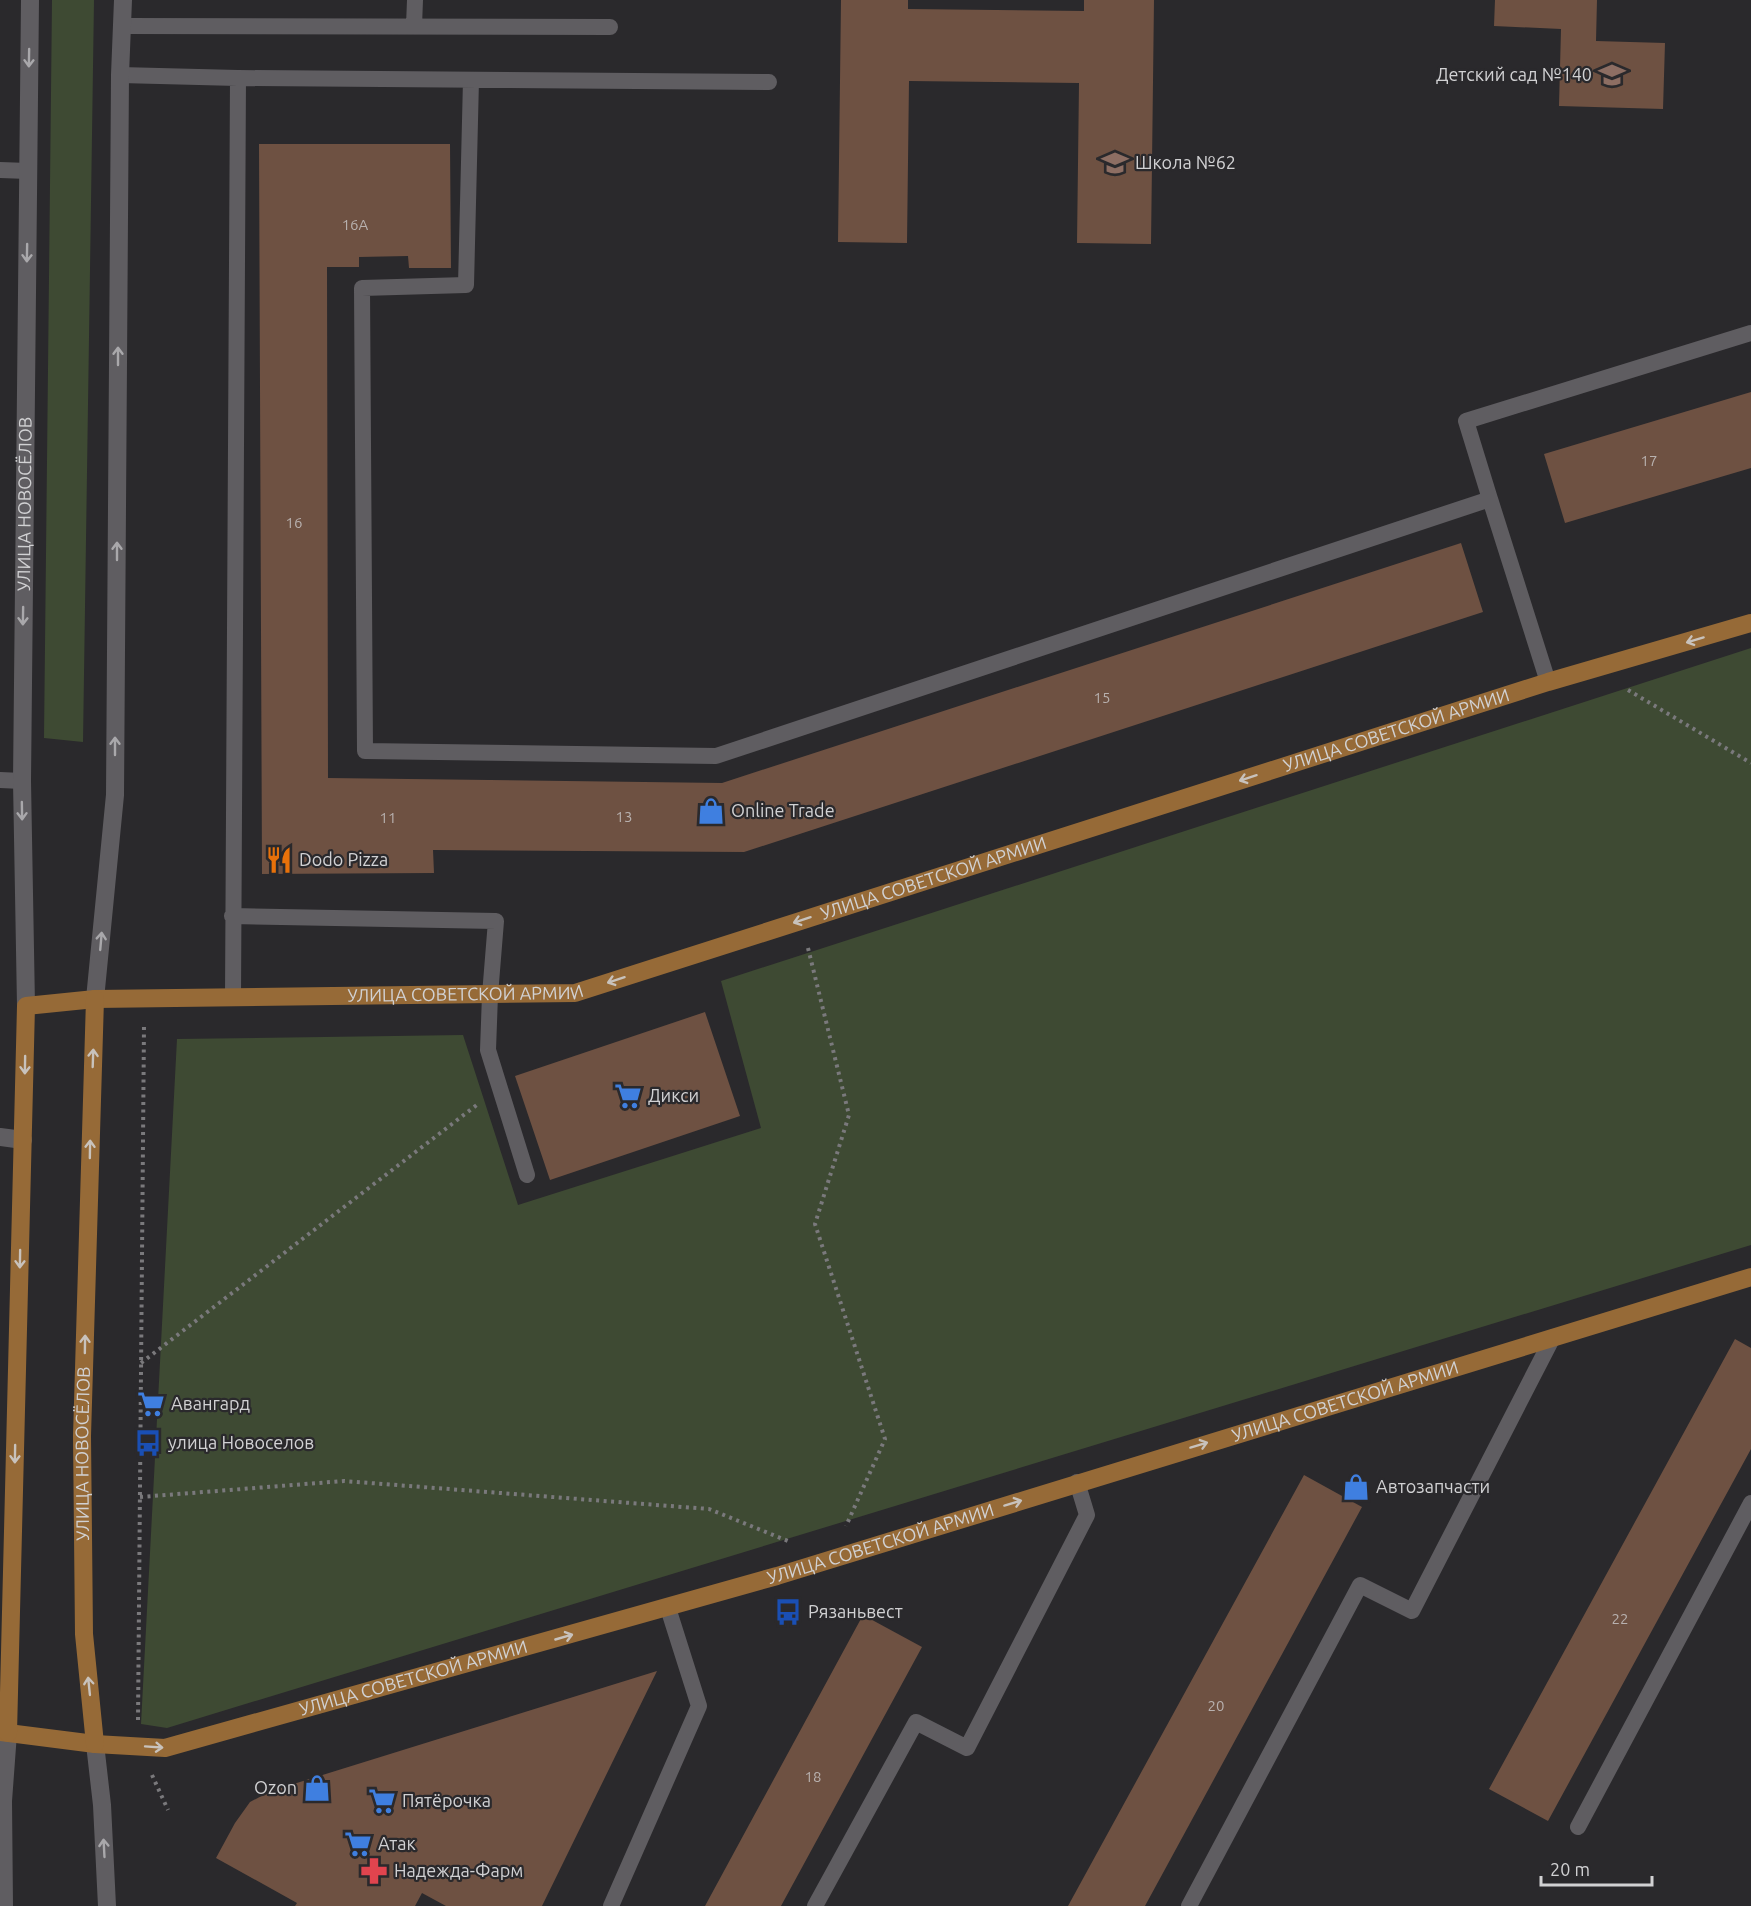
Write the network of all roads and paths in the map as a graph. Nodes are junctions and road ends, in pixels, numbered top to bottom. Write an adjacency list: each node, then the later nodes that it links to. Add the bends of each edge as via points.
1 (30, 0): 12 (main road, УЛИЦА НОВОСЁЛОВ, one-way to 12)
2 (123, 0): 4 (main road, УЛИЦА НОВОСЁЛОВ)
3 (415, 0): 5 (lane)
4 (123, 26): 5 (lane); 7 (main road, УЛИЦА НОВОСЁЛОВ)
5 (414, 26): 6 (lane)
6 (610, 27)
7 (120, 75): 8 (lane); 26 (main road, УЛИЦА НОВОСЁЛОВ, one-way to 7, via 115,795)
8 (238, 78): 9 (lane); 21 (lane)
9 (471, 80): 10 (lane); 14 (lane, via 466,285 362,288 365,751 716,756)
10 (769, 82)
11 (0, 170): 12 (lane)
12 (28, 171): 20 (main road, УЛИЦА НОВОСЁЛОВ, one-way to 20)
13 (1751, 333): 14 (lane, via 1466,421)
14 (1490, 499): 17 (lane)
15 (1751, 623): 16 (main road, УЛИЦА СОВЕТСКОЙ АРМИИ, one-way to 16)
16 (1594, 670): 17 (main road, УЛИЦА СОВЕТСКОЙ АРМИИ); 18 (path)
17 (1548, 682): 22 (main road, УЛИЦА СОВЕТСКОЙ АРМИИ, one-way to 22)
18 (1751, 763)
19 (0, 780): 20 (lane)
20 (22, 781): 27 (main road, УЛИЦА НОВОСЁЛОВ, one-way to 27)
21 (232, 916): 23 (lane, via 496,921); 24 (lane)
22 (802, 921): 23 (main road, УЛИЦА СОВЕТСКОЙ АРМИИ, one-way to 23, via 575,993); 38 (path, via 849,1115 815,1224 885,1439)
23 (490, 996): 24 (main road, УЛИЦА СОВЕТСКОЙ АРМИИ); 28 (lane, via 488,1050)
24 (233, 997): 25 (main road, УЛИЦА СОВЕТСКОЙ АРМИИ)
25 (144, 998): 26 (main road, УЛИЦА СОВЕТСКОЙ АРМИИ); 34 (path)
26 (95, 999): 27 (main road); 41 (main road, УЛИЦА НОВОСЁЛОВ, one-way to 26, via 84,1634 82,1447)
27 (26, 1006): 30 (main road, УЛИЦА НОВОСЁЛОВ, one-way to 30)
28 (500, 1087): 31 (lane); 34 (path)
29 (0, 1137): 30 (main road)
30 (23, 1140): 40 (main road, УЛИЦА НОВОСЁЛОВ, one-way to 40)
31 (527, 1175)
32 (1751, 1277): 33 (main road, УЛИЦА СОВЕТСКОЙ АРМИИ)
33 (1553, 1337): 35 (main road, УЛИЦА СОВЕТСКОЙ АРМИИ, one-way to 33); 49 (lane, via 1412,1611 1360,1585)
34 (141, 1363): 36 (path)
35 (1077, 1482): 38 (main road, УЛИЦА СОВЕТСКОЙ АРМИИ, one-way to 35); 48 (lane, via 1087,1515 967,1748 916,1722)
36 (140, 1497): 38 (path, via 344,1481 709,1509); 42 (path)
37 (1751, 1503): 44 (lane)
38 (832, 1559): 39 (main road, УЛИЦА СОВЕТСКОЙ АРМИИ)
39 (668, 1608): 42 (main road, УЛИЦА СОВЕТСКОЙ АРМИИ, one-way to 39, via 165,1748); 47 (lane, via 699,1706)
40 (4, 1732): 41 (main road, УЛИЦА СОВЕТСКОЙ АРМИИ); 45 (main road, УЛИЦА НОВОСЁЛОВ)
41 (95, 1744): 42 (main road, УЛИЦА СОВЕТСКОЙ АРМИИ); 46 (main road, УЛИЦА НОВОСЁЛОВ, one-way to 41)
42 (138, 1746): 43 (path)
43 (168, 1810)
44 (1578, 1827)
45 (4, 1906)
46 (107, 1906)
47 (611, 1906)
48 (815, 1906)
49 (1189, 1906)

